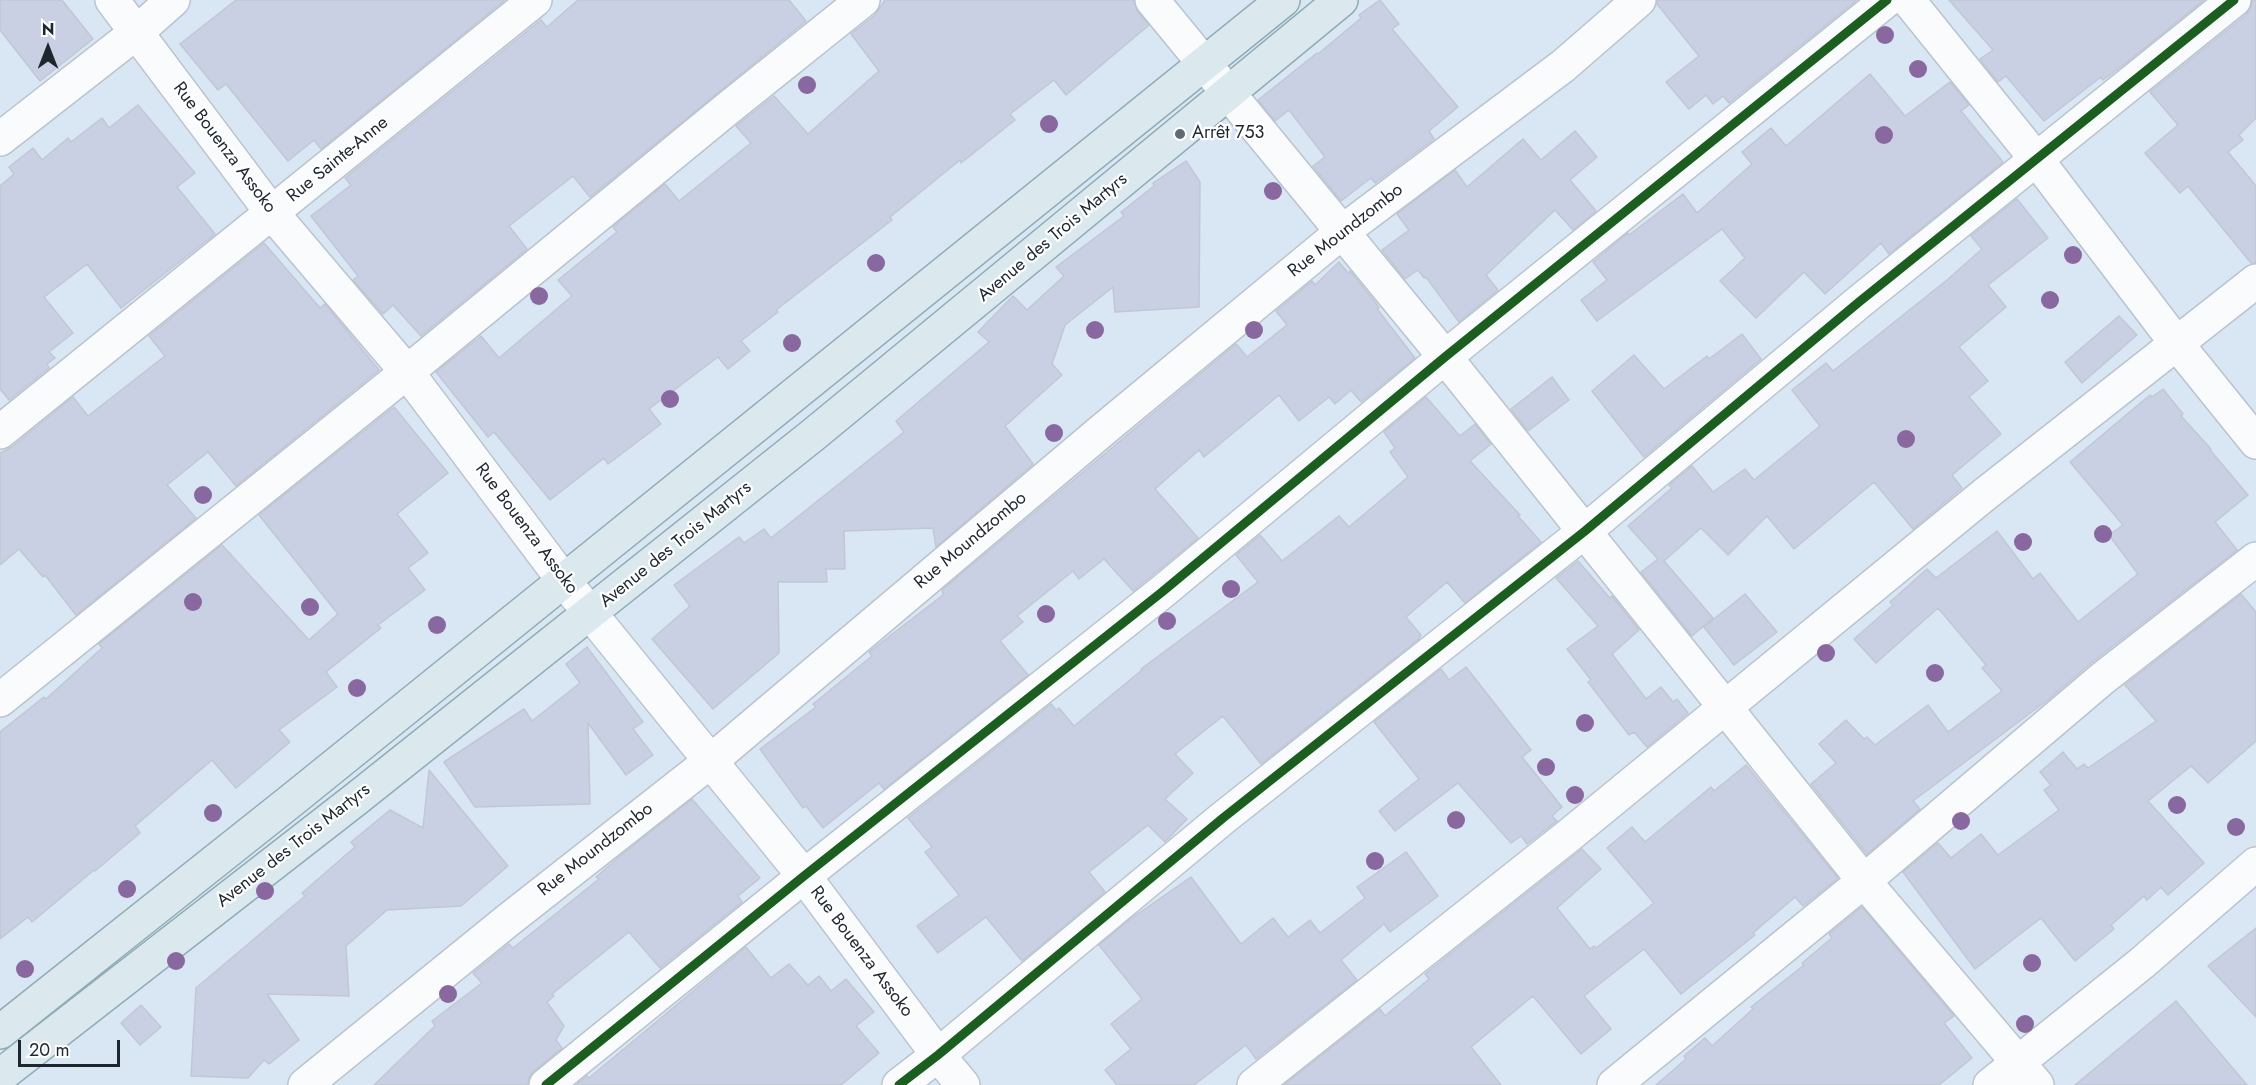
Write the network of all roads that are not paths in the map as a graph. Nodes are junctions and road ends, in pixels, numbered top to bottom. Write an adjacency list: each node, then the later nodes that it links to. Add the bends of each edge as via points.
1 (112, 0): 12 (street, Rue Bouenza Assoko)
2 (173, 0): 12 (street)
3 (535, 0): 17 (street, Rue Sainte-Anne)
4 (863, 0): 22 (street)
5 (1152, 0): 13 (street)
6 (1283, 0): 13 (main road, Avenue des Trois Martyrs)
7 (1341, 0): 14 (main road, Avenue des Trois Martyrs)
8 (1639, 0): 18 (street, Rue Moundzombo, via 1563,66)
9 (1887, 0): 21 (street)
10 (1908, 0): 16 (street)
11 (2234, 0): 16 (street)
12 (137, 32): 15 (street); 17 (street, Rue Bouenza Assoko)
13 (1205, 64): 14 (street); 27 (main road, Avenue des Trois Martyrs)
14 (1227, 94): 18 (street); 28 (main road, Avenue des Trois Martyrs)
15 (0, 140)
16 (2037, 160): 20 (street); 25 (street, via 1859,302)
17 (272, 213): 22 (street, Rue Bouenza Assoko); 23 (street, Rue Sainte-Anne)
18 (1342, 232): 21 (street); 31 (street, Rue Moundzombo)
19 (2256, 281): 20 (street)
20 (2177, 344): 24 (street); 30 (street)
21 (1445, 357): 25 (street); 33 (street, via 1162,592)
22 (407, 372): 27 (street, Rue Bouenza Assoko); 29 (street)
23 (0, 432)
24 (2256, 442)
25 (1585, 531): 30 (street); 36 (street, via 1223,818)
26 (2256, 558): 34 (street, via 2103,678)
27 (564, 581): 28 (street, Rue Bouenza Assoko); 35 (main road, Avenue des Trois Martyrs)
28 (590, 613): 31 (street, Rue Bouenza Assoko); 38 (main road, Avenue des Trois Martyrs)
29 (0, 700)
30 (1724, 707): 34 (street); 43 (street)
31 (712, 760): 33 (street, Rue Bouenza Assoko); 39 (street, Rue Moundzombo)
32 (2256, 864): 37 (street, via 2142,963)
33 (804, 876): 36 (street, Rue Bouenza Assoko); 40 (street)
34 (1864, 881): 37 (street); 44 (street)
35 (0, 1032)
36 (938, 1055): 41 (street); 42 (street, Rue Bouenza Assoko)
37 (2028, 1074): 45 (street)
38 (0, 1076)
39 (305, 1085)
40 (546, 1085)
41 (899, 1085)
42 (963, 1085)
43 (1254, 1085)
44 (1614, 1085)
45 (1990, 1085)

